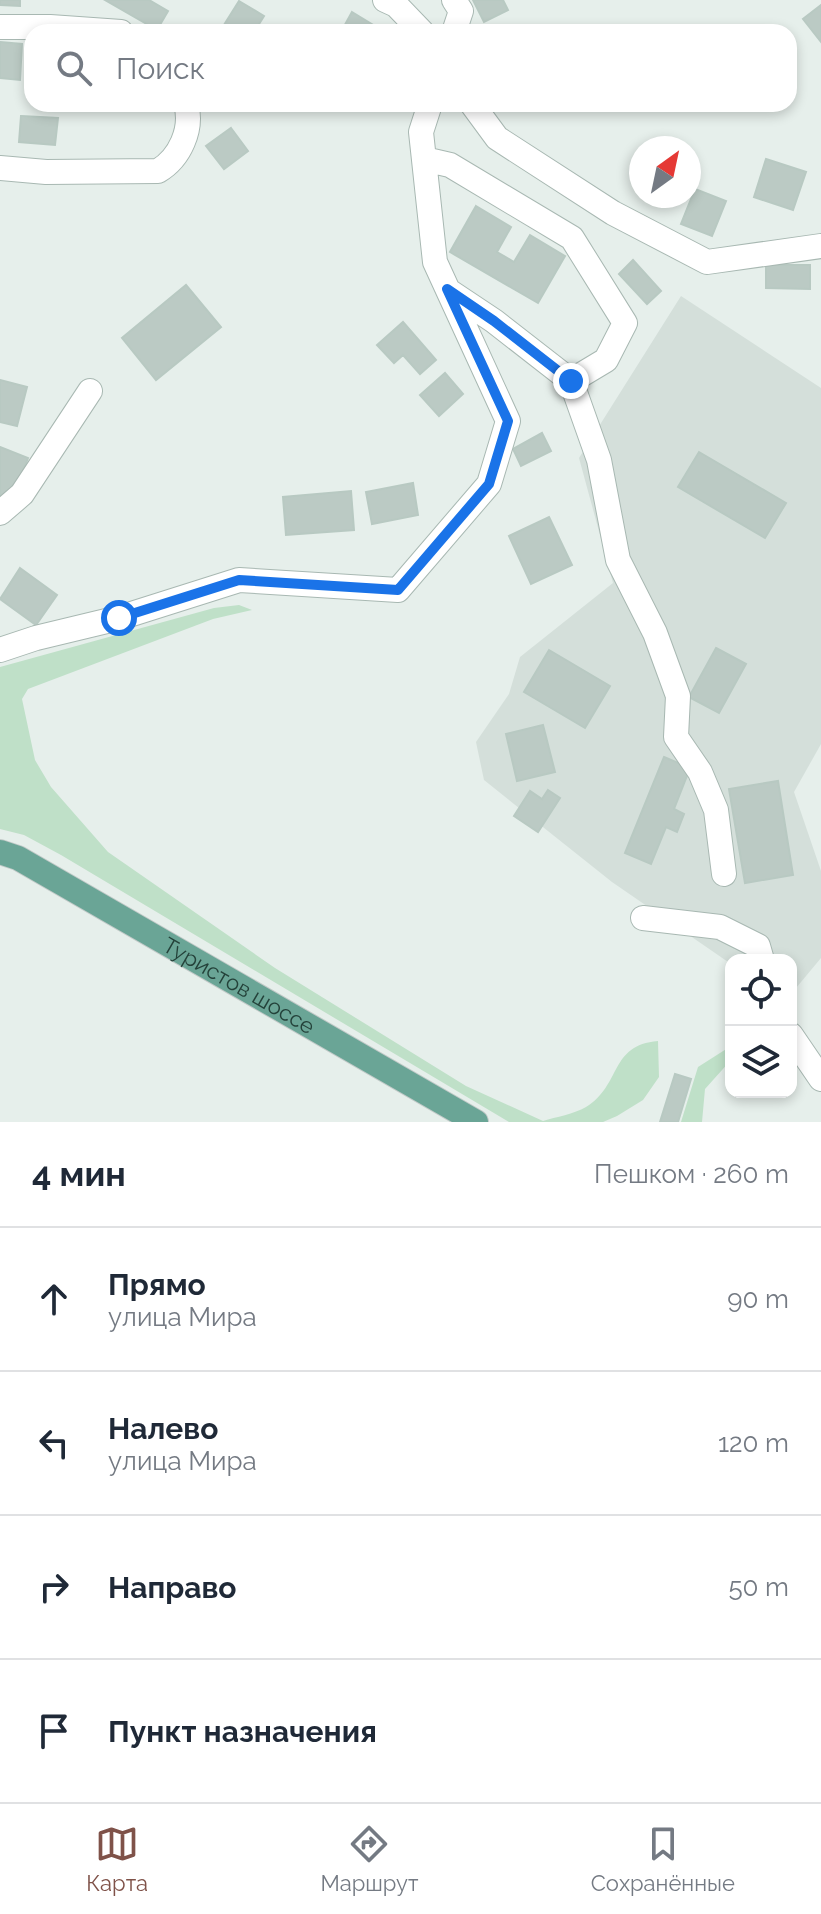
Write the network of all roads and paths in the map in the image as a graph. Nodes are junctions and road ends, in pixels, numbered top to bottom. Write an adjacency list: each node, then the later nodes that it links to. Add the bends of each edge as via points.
1 (385, 0): 3 (street)
2 (454, 0): 4 (street, via 461,11)
3 (414, 24)
4 (457, 24)
5 (0, 27): 6 (street)
6 (24, 27)
7 (189, 112): 11 (street, via 181,145 172,162 158,171)
8 (427, 112): 10 (street, via 421,132)
9 (478, 112): 12 (street, via 497,138 613,213 707,262)
10 (424, 159): 13 (street, via 435,262); 14 (street, via 450,165 572,238 625,323 606,360)
11 (0, 168)
12 (821, 246)
13 (447, 289): 14 (street); 17 (street, via 508,421 489,484 398,590 239,580)
14 (571, 381): 19 (street, via 599,460 618,560 655,633 678,696 676,737 700,772 716,810)
15 (90, 391): 16 (street, via 22,494)
16 (0, 513)
17 (0, 650)
18 (0, 852): 24 (main road, Туристов шоссе)
19 (724, 874)
20 (643, 918): 21 (street, via 720,927 758,946)
21 (760, 954)
22 (797, 1044): 23 (street)
23 (821, 1079)
24 (476, 1122)

